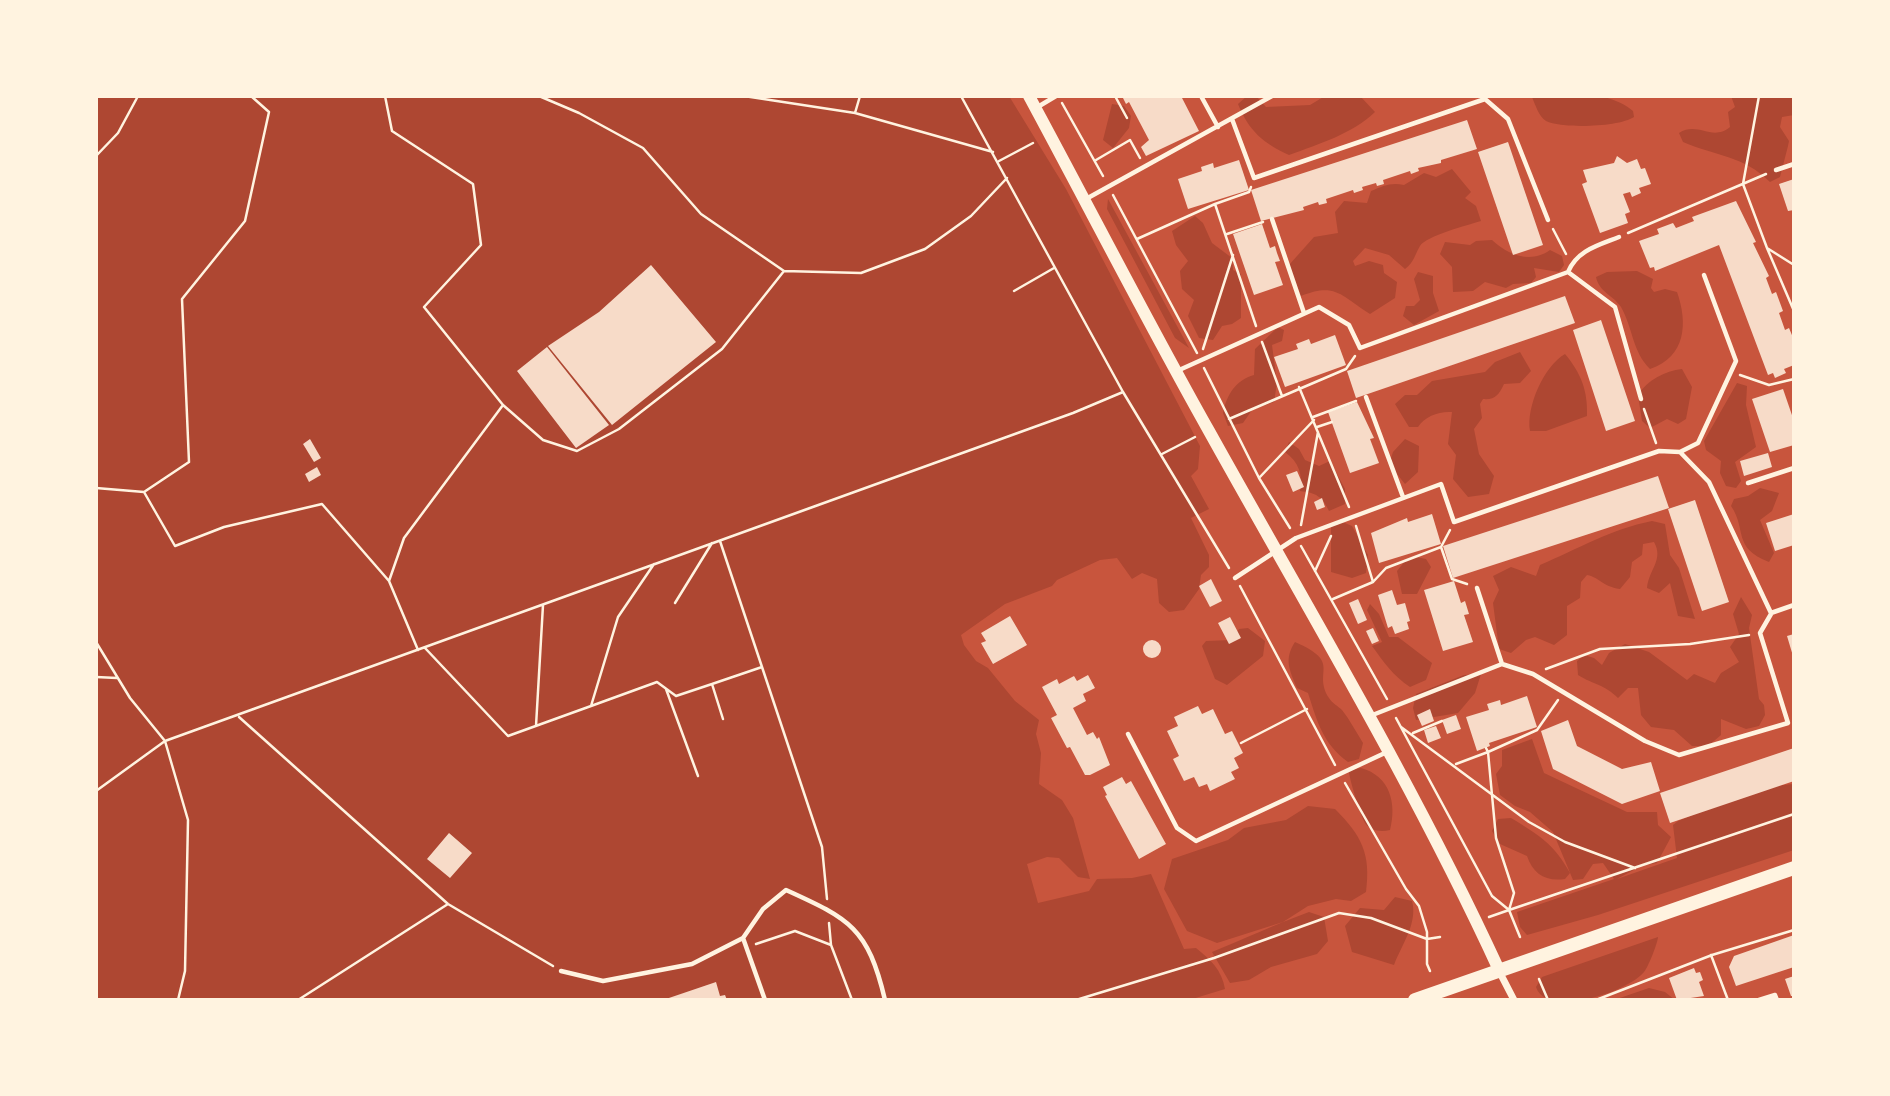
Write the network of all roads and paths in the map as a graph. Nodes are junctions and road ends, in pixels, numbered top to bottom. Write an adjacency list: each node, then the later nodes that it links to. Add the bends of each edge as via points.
1 (138, 96): 25 (path, via 118,133)
2 (251, 96): 78 (path, via 269,112 245,221 182,299 189,462)
3 (384, 96): 64 (path, via 392,131 473,184 481,246 424,307)
4 (540, 96): 47 (path, via 643,148 701,214)
5 (744, 96): 15 (path)
6 (860, 96): 15 (path)
7 (961, 96): 22 (path)
8 (1057, 96): 14 (lane); 18 (path)
9 (1115, 96): 16 (path)
10 (1201, 96): 20 (lane)
11 (1272, 96): 17 (lane)
12 (1759, 96): 33 (path)
13 (1485, 98): 32 (lane); 38 (lane, via 1508,119)
14 (1032, 102): 35 (main road)
15 (855, 113): 22 (path)
16 (1127, 118)
17 (1232, 119): 20 (lane); 32 (lane)
18 (1073, 123): 19 (path); 26 (path)
19 (1062, 127)
20 (1218, 127): 29 (lane)
21 (1033, 143): 27 (path)
22 (993, 152): 27 (path)
23 (1144, 152): 24 (path)
24 (1138, 155): 26 (path, via 1130,140); 29 (path)
25 (96, 156)
26 (1095, 160): 34 (path)
27 (998, 161): 31 (path)
28 (1794, 164): 30 (lane)
29 (1145, 167): 34 (lane)
30 (1776, 170): 33 (path)
31 (1007, 178): 46 (path); 47 (path, via 971,216 925,249 861,273)
32 (1254, 178): 36 (path, via 1249,192)
33 (1743, 184): 40 (path); 42 (path)
34 (1109, 187): 35 (lane); 41 (path)
35 (1086, 199): 56 (main road)
36 (1215, 204): 39 (path); 41 (path)
37 (1272, 219): 39 (path); 52 (lane)
38 (1548, 220): 44 (path)
39 (1227, 234): 43 (path)
40 (1619, 237): 44 (lane, via 1585,250)
41 (1137, 239): 55 (path)
42 (1767, 248): 45 (path); 51 (path)
43 (1233, 254): 53 (path); 55 (path)
44 (1571, 264): 48 (lane)
45 (1794, 265)
46 (1056, 268): 50 (path); 60 (path)
47 (783, 271): 64 (path, via 722,349 619,429 577,451 542,440)
48 (1568, 272): 54 (lane); 63 (lane, via 1615,307)
49 (1704, 275): 57 (lane, via 1735,361)
50 (1014, 291)
51 (1794, 312)
52 (1304, 313): 53 (lane); 54 (lane, via 1319,307 1349,325)
53 (1258, 332): 55 (lane); 61 (path)
54 (1360, 348): 59 (path, via 1346,369)
55 (1200, 359): 56 (lane); 66 (path)
56 (1177, 372): 87 (main road)
57 (1731, 372): 58 (path, via 1769,385); 72 (lane, via 1698,443)
58 (1794, 379)
59 (1299, 387): 61 (path); 67 (path)
60 (1124, 391): 73 (path); 84 (path)
61 (1282, 396): 66 (path)
62 (1366, 397): 67 (path); 79 (lane)
63 (1641, 399)
64 (503, 405): 91 (path, via 404,538)
65 (1646, 414): 71 (path)
66 (1229, 419): 75 (path)
67 (1314, 419): 69 (path); 75 (path)
68 (1332, 422): 69 (path)
69 (1317, 429): 80 (path); 83 (path, via 1305,512)
70 (1195, 437): 73 (path)
71 (1659, 451): 72 (lane); 82 (lane)
72 (1680, 452): 98 (lane, via 1709,482)
73 (1162, 454): 90 (path)
74 (1794, 468): 76 (lane)
75 (1259, 478): 83 (path)
76 (1748, 483)
77 (96, 488): 78 (path)
78 (144, 492): 91 (path, via 175,546 224,527 322,504)
79 (1403, 497): 80 (lane); 82 (lane, via 1441,484)
80 (1352, 514): 81 (lane); 92 (path)
81 (1338, 520): 83 (lane); 89 (path)
82 (1454, 522): 86 (path)
83 (1296, 537): 87 (lane); 89 (path)
84 (720, 541): 85 (path); 104 (path)
85 (712, 543): 88 (path); 95 (path)
86 (1441, 547): 92 (path, via 1386,568); 93 (path, via 1452,579)
87 (1277, 549): 90 (lane); 114 (main road)
88 (654, 564): 96 (path); 111 (path, via 618,617)
89 (1315, 571): 94 (path)
90 (1236, 578): 113 (path)
91 (389, 581): 102 (path)
92 (1373, 582): 94 (path)
93 (1477, 588): 103 (lane)
94 (1333, 599): 112 (path)
95 (675, 603)
96 (543, 605): 101 (path); 118 (path)
97 (1794, 605): 98 (lane)
98 (1771, 613): 99 (lane)
99 (1760, 633): 105 (path, via 1690,644 1600,649); 110 (lane, via 1787,723 1776,727 1679,755 1644,741)
100 (96, 642): 107 (path)
101 (425, 648): 102 (path); 118 (path, via 508,736)
102 (418, 650): 115 (path)
103 (1502, 664): 105 (lane); 112 (lane)
104 (762, 667): 108 (path); 136 (path, via 822,847)
105 (1533, 674): 110 (lane)
106 (96, 677): 107 (path)
107 (118, 678): 123 (path)
108 (712, 684): 109 (path, via 676,696); 116 (path)
109 (666, 688): 111 (path, via 657,682); 129 (path)
110 (1564, 691): 125 (path, via 1537,730)
111 (591, 706): 118 (path)
112 (1390, 706): 114 (lane); 119 (path)
113 (1307, 709): 124 (path); 128 (path)
114 (1369, 716): 126 (main road)
115 (239, 717): 123 (path); 135 (path)
116 (723, 719)
117 (1442, 721): 120 (path)
118 (536, 726)
119 (1400, 726): 120 (path); 122 (path)
120 (1412, 733): 122 (path); 127 (path)
121 (1128, 734): 128 (lane, via 1177,828 1196,841)
122 (1405, 736): 137 (path, via 1492,895)
123 (166, 741): 130 (path); 151 (path, via 188,820 185,971)
124 (1241, 743)
125 (1487, 750): 127 (path); 131 (path)
126 (1387, 752): 128 (lane); 147 (main road)
127 (1454, 764): 131 (path)
128 (1339, 774): 143 (path, via 1419,906)
129 (698, 776)
130 (96, 792)
131 (1492, 798): 133 (path, via 1565,842); 137 (path, via 1496,838 1514,893)
132 (1794, 814): 133 (path)
133 (1636, 868): 137 (path)
134 (1794, 868): 147 (highway)
135 (448, 904): 148 (path); 152 (path)
136 (828, 909): 142 (lane, via 786,890 763,909); 144 (path); 155 (lane, via 866,942)
137 (1509, 909): 138 (path); 141 (path)
138 (1487, 917)
139 (1794, 930): 146 (path)
140 (1440, 937): 143 (path)
141 (1520, 937)
142 (743, 938): 145 (lane); 148 (lane, via 692,964 603,981)
143 (1427, 939): 149 (path); 156 (path, via 1371,918 1339,913)
144 (831, 945): 145 (path, via 795,930); 154 (path)
145 (747, 948): 153 (lane)
146 (1711, 955): 160 (path); 161 (path)
147 (1499, 970): 157 (highway); 158 (street)
148 (561, 971)
149 (1430, 971)
150 (1539, 979): 159 (path)
151 (178, 1000)
152 (299, 1000)
153 (765, 1000)
154 (852, 1000)
155 (885, 1000)
156 (1076, 1000)
157 (1415, 1000)
158 (1514, 1000)
159 (1548, 1000)
160 (1596, 1000)
161 (1728, 1000)
162 (1759, 1000): 163 (lane, via 1775,995)
163 (1777, 1000)

